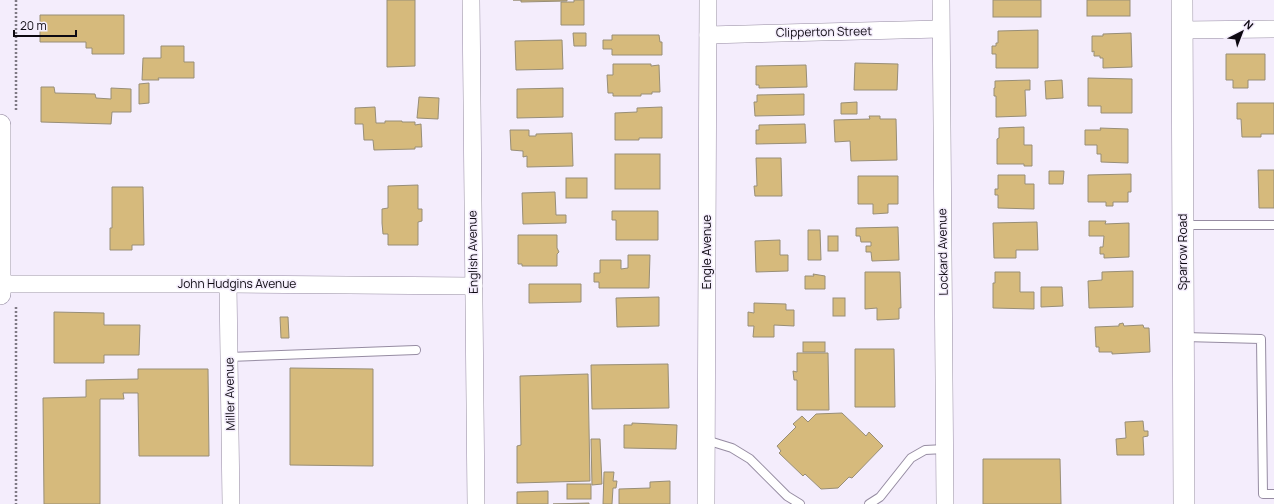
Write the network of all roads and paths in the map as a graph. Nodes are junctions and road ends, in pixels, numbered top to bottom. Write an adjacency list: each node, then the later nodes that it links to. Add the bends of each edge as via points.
1 (471, 0): 14 (street, English Avenue)
2 (708, 0): 8 (street, Engle Avenue)
3 (941, 0): 5 (street, Lockard Avenue)
4 (1182, 0): 7 (street, Sparrow Road)
5 (940, 29): 8 (street, Clipperton Street); 20 (street, Lockard Avenue)
6 (1274, 29): 7 (street)
7 (1182, 30): 10 (street, Sparrow Road)
8 (708, 35): 19 (street, Engle Avenue)
9 (0, 125): 12 (street)
10 (1183, 225): 11 (lane); 16 (street, Sparrow Road)
11 (1274, 225)
12 (0, 284): 13 (street, John Hudgins Avenue); 15 (street)
13 (228, 284): 14 (street, John Hudgins Avenue); 18 (street, Miller Avenue)
14 (474, 286): 23 (street, English Avenue)
15 (0, 294)
16 (1184, 337): 21 (lane, via 1261,339 1263,494); 28 (street, Sparrow Road)
17 (416, 350): 18 (lane)
18 (229, 357): 22 (street, Miller Avenue)
19 (706, 440): 24 (street, Engle Avenue); 25 (lane, via 732,448 750,459 787,496)
20 (945, 450): 26 (lane, via 925,450 911,458 880,497); 27 (street, Lockard Avenue)
21 (1274, 494)
22 (231, 504)
23 (476, 504)
24 (706, 504)
25 (800, 504)
26 (869, 504)
27 (945, 504)
28 (1184, 504)

